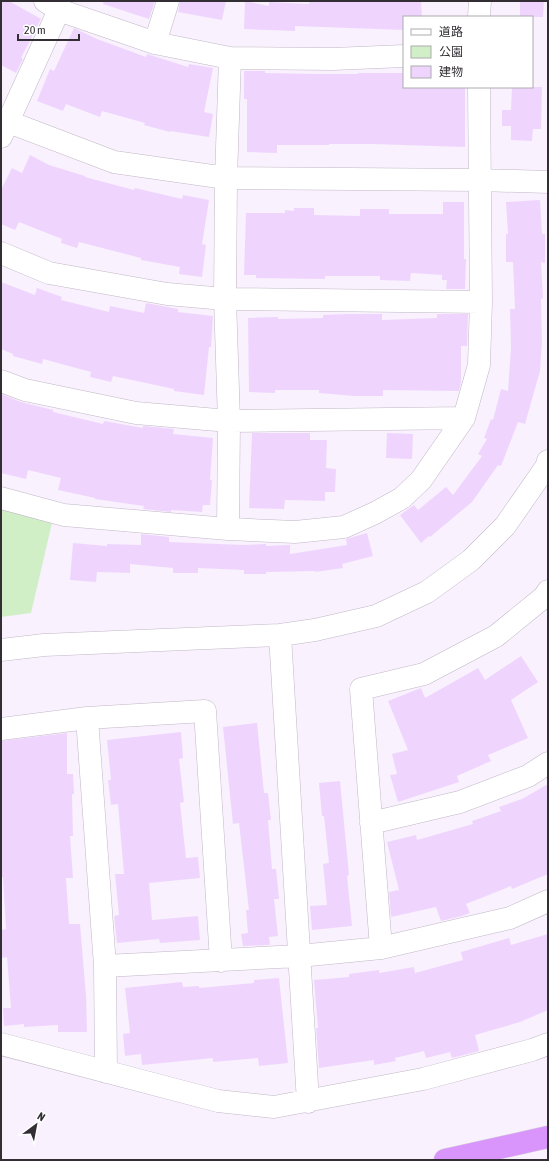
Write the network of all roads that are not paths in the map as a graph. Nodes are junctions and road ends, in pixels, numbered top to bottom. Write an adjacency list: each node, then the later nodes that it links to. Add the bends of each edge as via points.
1 (168, 1): 5 (street)
2 (480, 1): 4 (street)
3 (52, 6): 5 (street); 9 (street)
4 (479, 16)
5 (155, 43): 7 (street)
6 (403, 56): 7 (street, via 333,59)
7 (230, 58): 10 (street)
8 (478, 88): 11 (street)
9 (3, 126): 10 (street, via 114,162)
10 (226, 178): 11 (street); 14 (street)
11 (480, 180): 12 (street); 15 (street)
12 (548, 182)
13 (1, 253): 14 (street, via 49,273 167,294)
14 (225, 299): 15 (street); 18 (street)
15 (481, 302): 17 (street, via 479,365)
16 (1, 381): 18 (street, via 25,390 136,413)
17 (464, 418): 18 (street); 21 (street, via 421,480 402,498 344,527 295,532)
18 (229, 420): 21 (street)
19 (548, 461): 23 (street, via 505,526 471,560 427,592 376,616)
20 (1, 498): 21 (street, via 64,515)
21 (228, 529)
22 (546, 597): 28 (street, via 496,636 424,674 361,689)
23 (280, 635): 24 (street, via 44,645); 31 (street)
24 (1, 650)
25 (87, 718): 26 (street); 32 (street, via 206,711); 33 (street)
26 (1, 729)
27 (548, 763): 28 (street, via 528,776 460,802)
28 (371, 823): 30 (street)
29 (548, 901): 30 (street, via 510,918)
30 (381, 948): 31 (street)
31 (299, 956): 32 (street); 37 (street)
32 (221, 961): 33 (street)
33 (105, 966): 36 (street)
34 (1, 1044): 36 (street)
35 (548, 1044): 37 (street, via 423,1080)
36 (106, 1072): 37 (street, via 218,1101 274,1107)
37 (308, 1102)
38 (548, 1137): 39 (highway)
39 (445, 1160)

